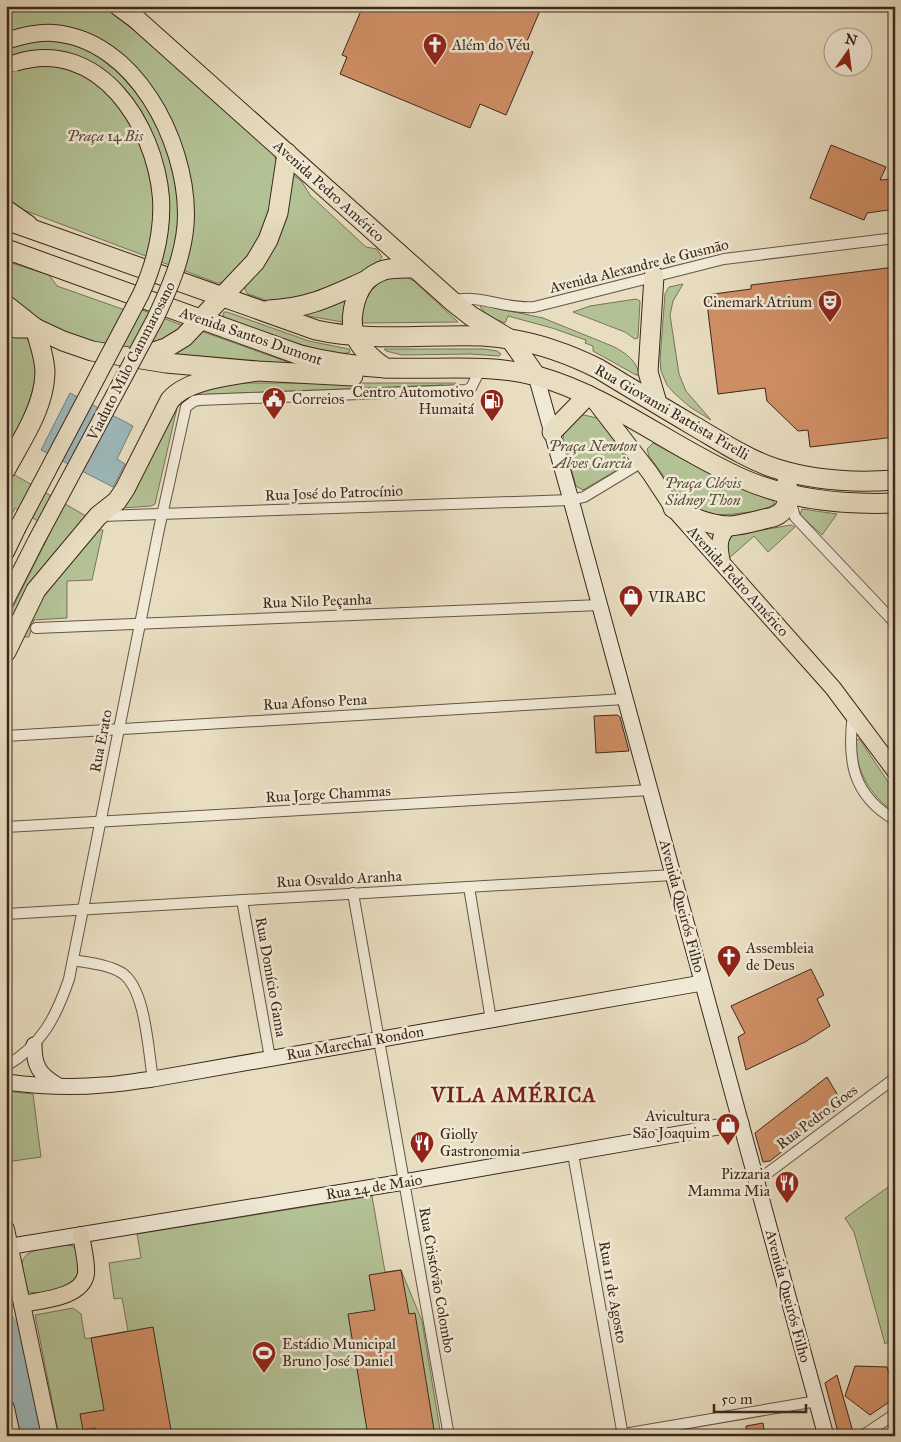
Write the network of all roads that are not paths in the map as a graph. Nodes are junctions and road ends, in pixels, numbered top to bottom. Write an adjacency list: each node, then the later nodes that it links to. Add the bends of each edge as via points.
1 (119, 6): 4 (highway, Avenida Pedro Américo)
2 (7, 40): 43 (main road, Viaduto Milo Cammarosano, bridge, via 39,33 69,36 99,48 125,68 146,93 164,124 178,159 185,196 185,225 181,254 155,319)
3 (11, 64): 41 (main road, Viaduto Milo Cammarosano, bridge, via 40,57 65,59 89,69 108,84 130,110 151,151 159,182 161,215 158,248 144,287)
4 (287, 153): 10 (highway, Avenida Pedro Américo); 13 (highway, via 281,196 268,240 256,262)
5 (6, 208): 7 (main road)
6 (6, 220): 7 (highway, Avenida Santos Dumont)
7 (37, 230): 13 (highway, Avenida Santos Dumont)
8 (895, 238): 11 (street, Avenida Alexandre de Gusmão, via 724,258)
9 (6, 250): 17 (highway, Avenida Santos Dumont)
10 (415, 268): 12 (highway, via 384,270); 14 (highway, Avenida Pedro Américo)
11 (654, 276): 14 (street, Avenida Alexandre de Gusmão, via 527,308 470,298); 28 (highway, via 648,367)
12 (365, 281): 16 (highway, via 323,300 292,309); 20 (highway, via 354,310)
13 (223, 298): 16 (highway, Avenida Santos Dumont); 17 (highway)
14 (452, 301): 21 (highway, Avenida Pedro Américo, via 470,316)
15 (6, 305): 19 (highway)
16 (258, 310): 20 (highway, Avenida Santos Dumont, via 316,330)
17 (202, 320): 22 (highway, via 166,348); 23 (highway, Avenida Santos Dumont, via 300,355 342,364)
18 (6, 324): 19 (highway, via 16,328)
19 (35, 328): 22 (highway, via 85,349); 31 (highway, via 44,361 44,386 34,418)
20 (355, 336): 21 (highway, Avenida Santos Dumont, via 484,336); 23 (highway, via 367,354)
21 (511, 340): 26 (highway, Avenida Pedro Américo); 28 (highway, Rua Giovanni Battista Pirelli, via 577,358)
22 (136, 358): 25 (highway)
23 (386, 368): 24 (highway, Avenida Santos Dumont); 25 (highway, via 350,376)
24 (481, 368): 26 (highway, Avenida Santos Dumont); 38 (street, Rua Erato, via 471,388 466,390 199,400 190,404 184,412)
25 (257, 371): 39 (highway, via 188,386 174,396 125,489)
26 (536, 376): 27 (highway, Rua Giovanni Battista Pirelli); 29 (street, Avenida Queirós Filho)
27 (590, 396): 29 (highway); 30 (main road, Avenida Pedro Américo); 34 (highway, Rua Giovanni Battista Pirelli, via 726,471)
28 (657, 403): 32 (highway, Rua Giovanni Battista Pirelli, via 734,450)
29 (552, 432): 35 (street, Avenida Queirós Filho)
30 (642, 462): 35 (street, via 584,497); 37 (main road, Avenida Pedro Américo)
31 (6, 469)
32 (786, 471): 33 (highway, Rua Giovanni Battista Pirelli, via 846,481); 34 (highway)
33 (895, 480)
34 (788, 494): 36 (highway, Rua Giovanni Battista Pirelli, via 856,504); 40 (highway, via 787,506 779,515); 45 (street, via 796,517)
35 (571, 500): 38 (street, Rua José do Patrocínio); 44 (street, Avenida Queirós Filho)
36 (895, 503)
37 (673, 508): 40 (highway, via 696,519); 42 (main road, Avenida Pedro Américo)
38 (162, 515): 39 (street, Rua José do Patrocínio); 46 (street, Rua Erato)
39 (98, 516): 48 (highway, via 36,590)
40 (730, 526): 42 (main road, via 720,539)
41 (6, 552)
42 (722, 563): 50 (main road, Avenida Pedro Américo)
43 (6, 600)
44 (600, 605): 46 (street, Rua Nilo Peçanha); 49 (street, Avenida Queirós Filho)
45 (895, 623)
46 (140, 624): 47 (street, Rua Nilo Peçanha); 51 (street, Rua Erato)
47 (36, 628)
48 (6, 652)
49 (625, 699): 51 (street, Rua Afonso Pena); 54 (street, Avenida Queirós Filho)
50 (853, 714): 53 (main road, Avenida Pedro Américo); 55 (street, via 851,760 858,781 874,805)
51 (119, 729): 52 (street, Rua Afonso Pena); 56 (street, Rua Erato)
52 (6, 736)
53 (893, 764)
54 (650, 790): 56 (street, Rua Jorge Chammas); 58 (street, Avenida Queirós Filho)
55 (895, 820)
56 (100, 821): 57 (street, Rua Jorge Chammas); 62 (street, Rua Erato)
57 (6, 827)
58 (673, 875): 59 (street, Rua Osvaldo Aranha); 65 (street, Avenida Queirós Filho)
59 (469, 887): 60 (street, Rua Osvaldo Aranha); 66 (street)
60 (353, 894): 61 (street, Rua Osvaldo Aranha); 67 (street, Rua Cristóvão Colombo)
61 (242, 900): 62 (street, Rua Osvaldo Aranha); 69 (street, Rua Domício Gama)
62 (82, 909): 63 (street, Rua Osvaldo Aranha); 64 (street, Rua Erato)
63 (6, 914)
64 (73, 960): 68 (street, Rua Erato, via 61,1001); 71 (street, via 114,969 135,987 142,1007)
65 (702, 983): 66 (street, Rua Marechal Rondon); 75 (street, Avenida Queirós Filho)
66 (491, 1020): 67 (street, Rua Marechal Rondon)
67 (379, 1039): 69 (street, Rua Marechal Rondon); 78 (street, Rua Cristóvão Colombo)
68 (34, 1045): 70 (street, Rua Erato); 74 (street, via 37,1066 46,1079)
69 (270, 1058): 71 (street, Rua Marechal Rondon)
70 (6, 1066)
71 (153, 1078): 74 (street, Rua Marechal Rondon, via 103,1085)
72 (895, 1078): 77 (street, Rua Pedro Goes)
73 (6, 1082): 74 (street, Rua Marechal Rondon)
74 (57, 1085)
75 (741, 1123): 76 (street, Rua 24 de Maio); 77 (street, Avenida Queirós Filho)
76 (573, 1154): 78 (street, Rua 24 de Maio); 86 (street, Rua 11 de Agosto)
77 (757, 1181): 83 (street, Avenida Queirós Filho)
78 (404, 1182): 80 (street, Rua 24 de Maio); 89 (street, Rua Cristóvão Colombo)
79 (6, 1229): 81 (main road)
80 (81, 1235): 81 (street, Rua 24 de Maio); 82 (main road, via 86,1267 80,1286 67,1295)
81 (8, 1247): 82 (main road)
82 (22, 1304): 88 (main road)
83 (817, 1400): 86 (street); 90 (street, Avenida Queirós Filho)
84 (6, 1408): 87 (main road)
85 (895, 1414): 91 (street)
86 (619, 1435)
87 (12, 1436)
88 (50, 1436)
89 (449, 1436)
90 (826, 1436)
91 (862, 1436)

